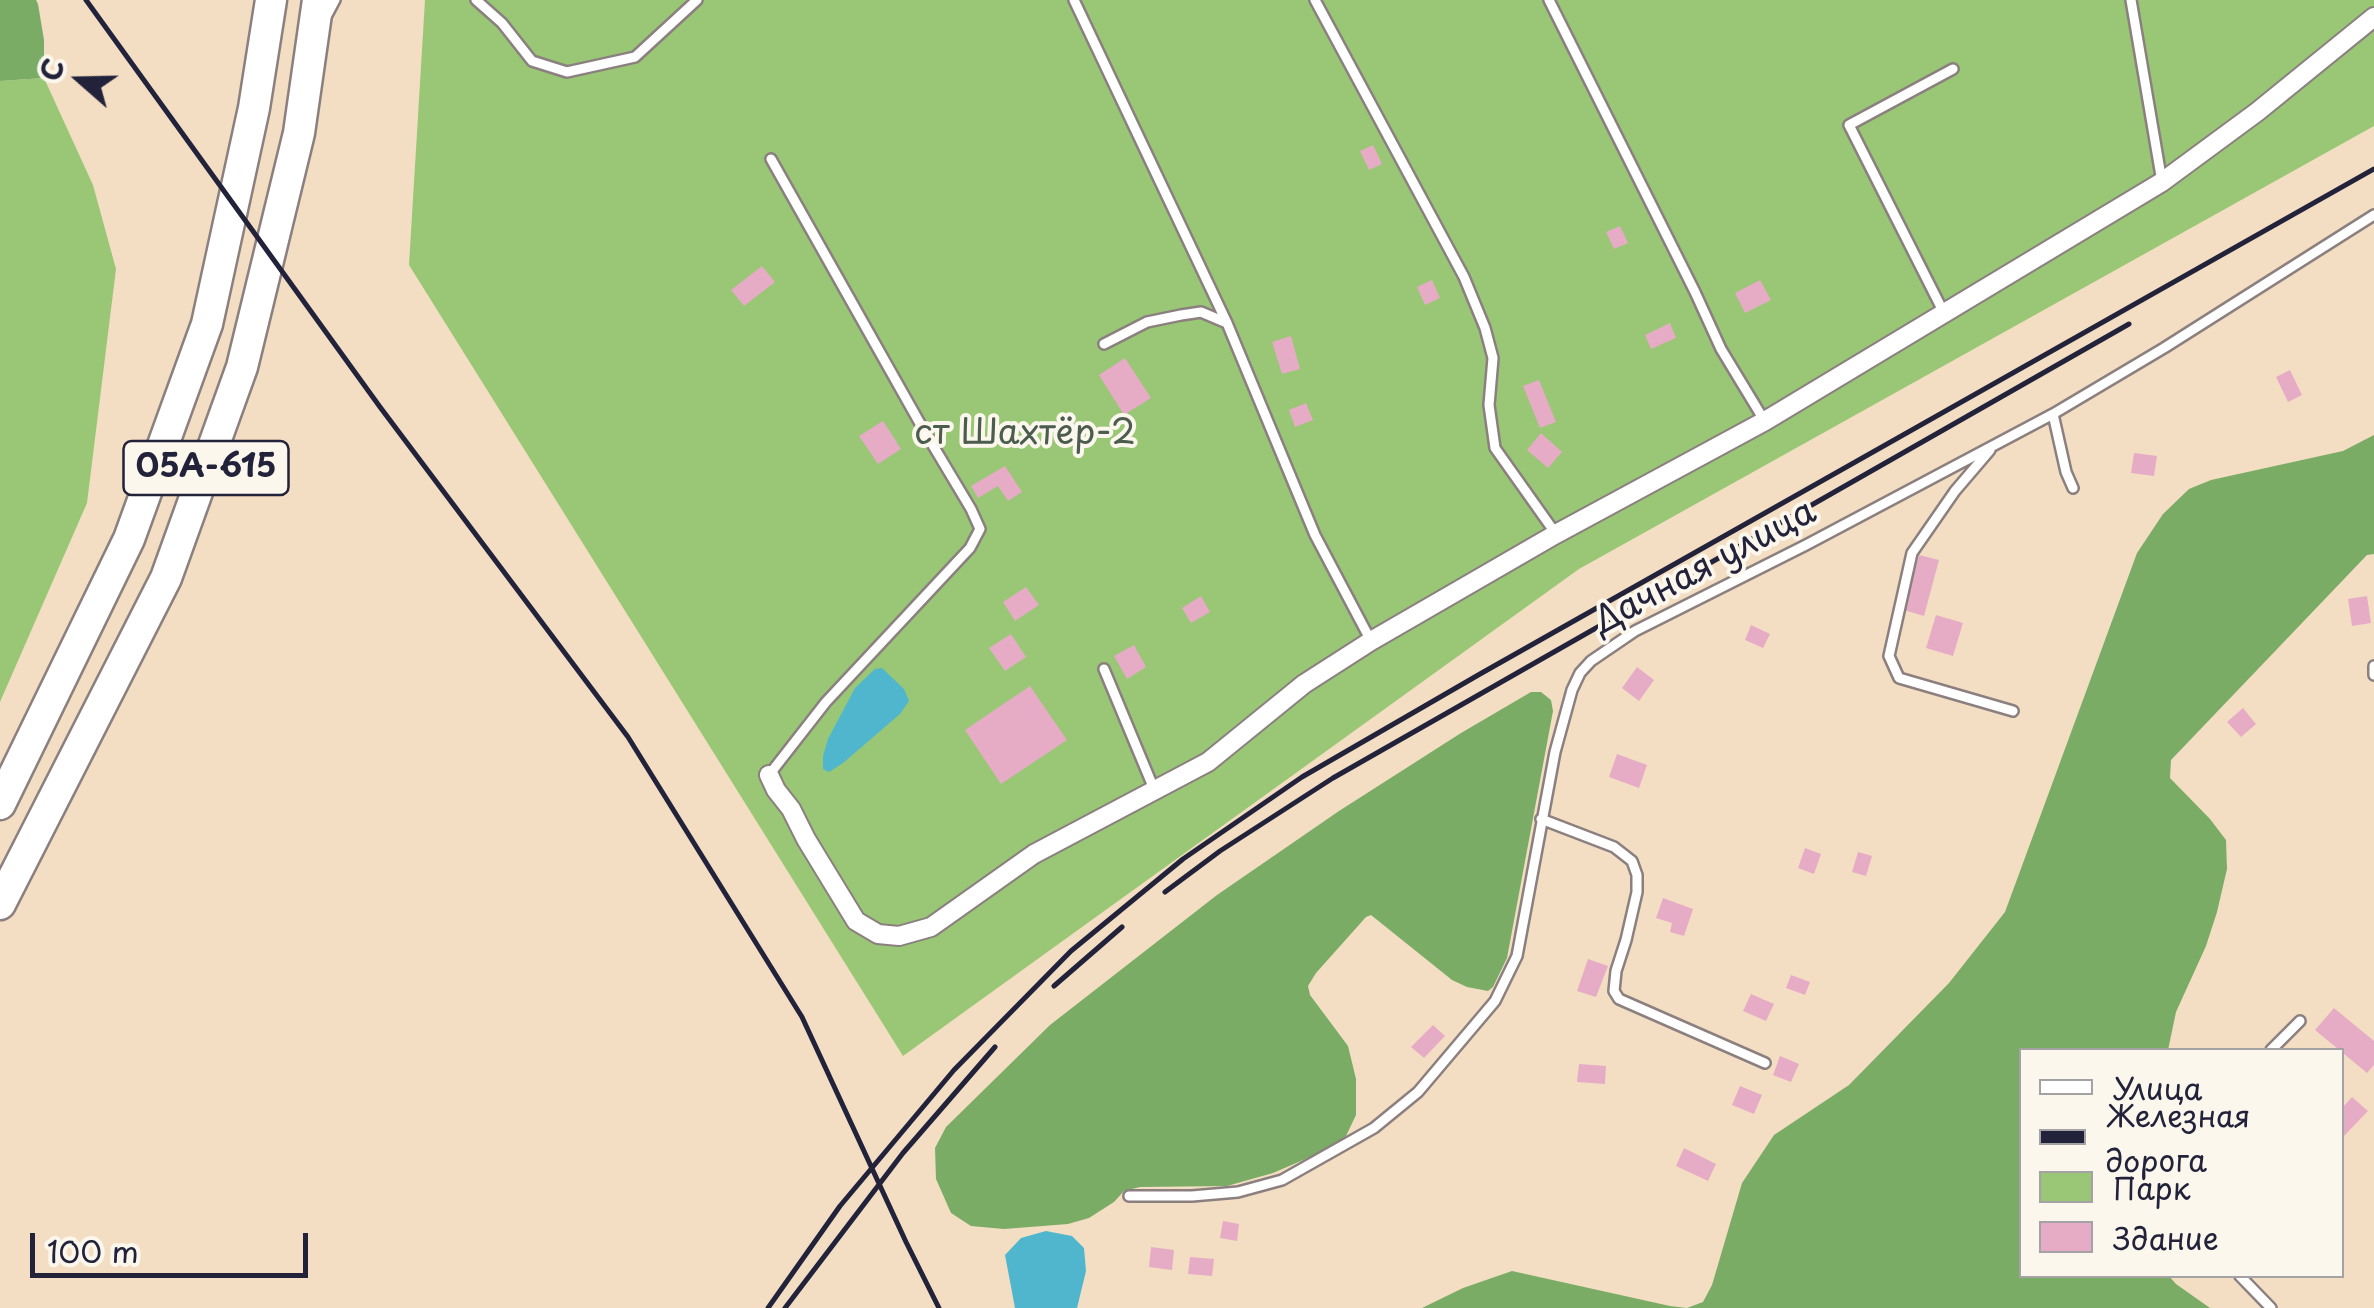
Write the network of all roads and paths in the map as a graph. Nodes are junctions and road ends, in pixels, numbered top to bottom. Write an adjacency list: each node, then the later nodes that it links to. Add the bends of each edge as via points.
1 (271, 0): 31 (highway, 05А-615, via 207,324 129,538)
2 (318, 0): 11 (highway, 05А-615)
3 (335, 0): 11 (lane)
4 (476, 0): 5 (lane, via 532,61 567,72 635,57)
5 (697, 0)
6 (1074, 0): 17 (lane)
7 (1315, 0): 23 (lane, via 1464,278 1493,358 1495,448)
8 (1549, 0): 20 (lane, via 1721,349)
9 (2130, 0): 14 (lane)
10 (2374, 16): 14 (street)
11 (312, 44): 33 (highway, 05А-615, via 299,133 242,366 166,578)
12 (1953, 69): 16 (lane, via 1848,125)
13 (771, 159): 29 (lane, via 980,529)
14 (2162, 182): 16 (street)
15 (2374, 215): 19 (lane, Дачная улица)
16 (1944, 313): 20 (street)
17 (1227, 322): 18 (lane, via 1201,312 1180,315 1147,322); 24 (lane, via 1315,534)
18 (1104, 344)
19 (2052, 414): 21 (lane, Дачная улица); 22 (lane)
20 (1765, 421): 23 (street)
21 (1992, 447): 28 (lane, via 1912,552 1889,656 1899,678); 32 (lane, Дачная улица, via 1635,631 1591,661 1572,690)
22 (2073, 488)
23 (1556, 534): 24 (street)
24 (1371, 641): 30 (street, via 1304,684 1208,762)
25 (2374, 666): 27 (lane)
26 (1104, 669): 30 (lane)
27 (2374, 675)
28 (2013, 711)
29 (768, 775): 30 (street, via 856,921 878,934 899,936 931,928 1034,854)
30 (1154, 789)
31 (0, 804)
32 (1542, 820): 36 (lane, via 1632,860 1637,892 1616,971 1619,999); 37 (lane, Дачная улица, via 1509,976 1418,1092 1374,1128 1282,1180 1238,1192)
33 (0, 904)
34 (2300, 1021): 35 (lane)
35 (2273, 1048)
36 (1766, 1063)
37 (1129, 1196)
38 (2242, 1278): 39 (lane)
39 (2271, 1308)

